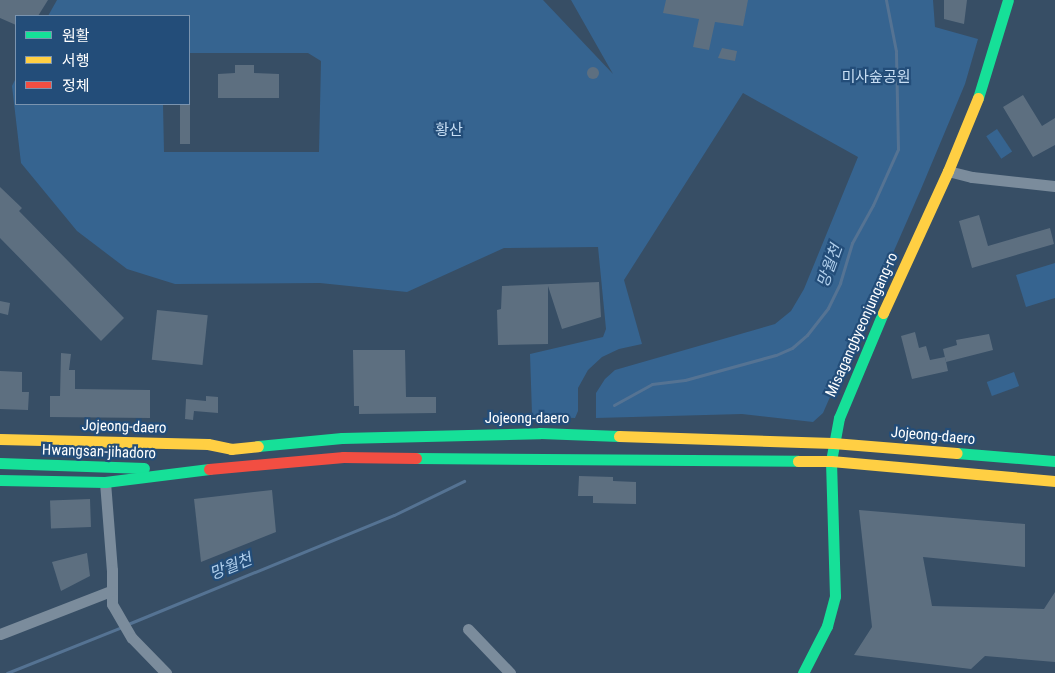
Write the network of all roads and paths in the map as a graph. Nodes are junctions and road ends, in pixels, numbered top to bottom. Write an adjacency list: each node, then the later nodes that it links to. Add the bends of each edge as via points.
1 (1008, 0): 2 (main road, Misagangbyeonjungang-ro, via 980,93)
2 (948, 172): 3 (street); 5 (main road, Misagangbyeonjungang-ro, via 858,370)
3 (1055, 186)
4 (0, 438): 7 (main road, Jojeong-daero, via 208,444)
5 (833, 443): 7 (main road, Jojeong-daero, via 540,433 342,438); 8 (main road, Misagangbyeonjungang-ro); 9 (main road, Jojeong-daero)
6 (0, 449): 7 (main road, Hwangsan-jihadoro, via 134,454)
7 (231, 449)
8 (831, 461): 11 (main road, via 343,457); 13 (main road); 20 (main road, Misagangbyeonjungang-ro, via 835,596 827,626 811,662)
9 (1055, 461)
10 (0, 463): 11 (main road, Hwangsan-jihadoro)
11 (196, 470): 14 (main road)
12 (0, 480): 14 (main road)
13 (1054, 481)
14 (105, 482): 15 (street)
15 (111, 590): 17 (street); 18 (street, via 112,604 125,629)
16 (468, 629): 19 (street)
17 (0, 634)
18 (166, 673)
19 (510, 673)
20 (802, 673)

